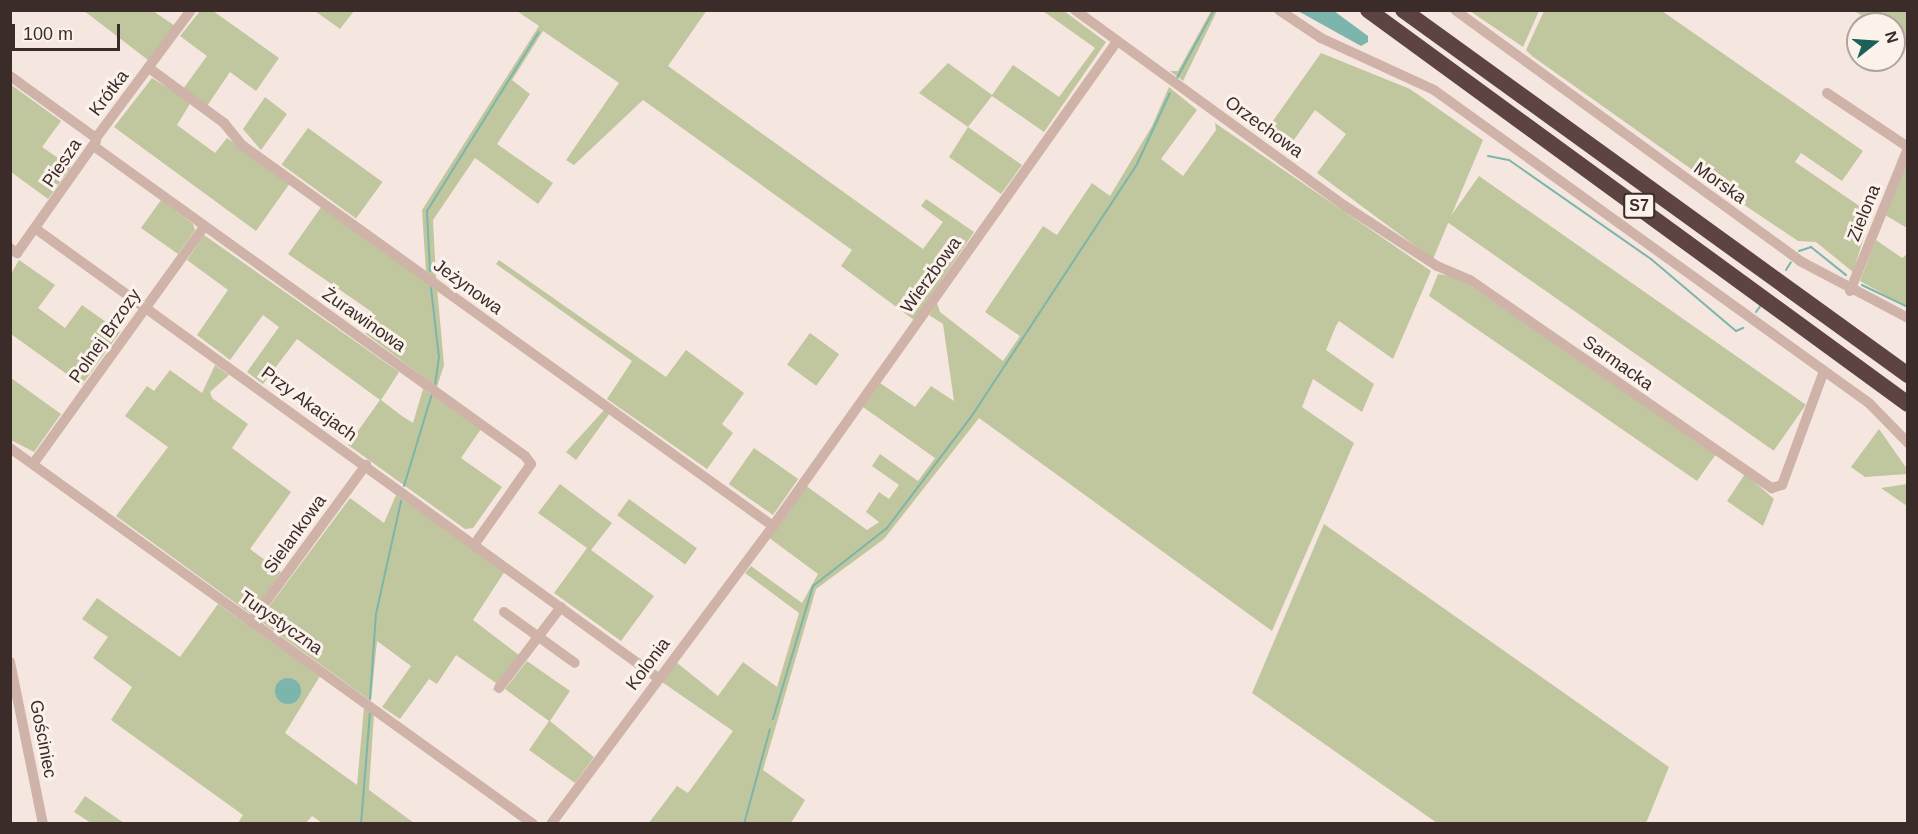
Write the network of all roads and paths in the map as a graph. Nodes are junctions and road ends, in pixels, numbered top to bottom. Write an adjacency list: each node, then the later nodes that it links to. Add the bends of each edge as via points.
1 (191, 10): 8 (street, Krótka)
2 (1075, 10): 7 (street, Orzechowa)
3 (1279, 10): 20 (street, via 1321,38 1423,82)
4 (1368, 10): 22 (highway, S7)
5 (1403, 10): 21 (highway, S7)
6 (1455, 10): 17 (street, Morska, via 1520,62)
7 (1115, 44): 16 (street, Orzechowa); 27 (street, Wierzbowa)
8 (149, 68): 11 (street, Krótka); 27 (street, Jeżynowa, via 224,123 242,145)
9 (10, 76): 11 (street, Piesza)
10 (1827, 93): 12 (street)
11 (96, 143): 13 (street, Żurawinowa); 14 (street, Piesza)
12 (1908, 147): 17 (street, Zielona)
13 (204, 227): 18 (street, Polnej Brzozy); 28 (street, Żurawinowa, via 525,456 531,464)
14 (36, 229): 15 (street, Piesza, via 17,253); 18 (street, Przy Akacjach)
15 (10, 248)
16 (1437, 266): 20 (street, Sarmacka, via 1470,280 1691,434 1779,487)
17 (1850, 291): 19 (street, Morska)
18 (145, 307): 25 (street, Polnej Brzozy); 26 (street, Przy Akacjach)
19 (1908, 318)
20 (1824, 371): 23 (street, via 1869,403)
21 (1908, 375)
22 (1908, 404)
23 (1908, 443)
24 (10, 448): 25 (street, Turystyczna)
25 (33, 464): 31 (street, Turystyczna)
26 (366, 465): 28 (street, Przy Akacjach); 31 (street, Sielankowa)
27 (773, 526): 35 (street, Kolonia)
28 (474, 545): 29 (street, Przy Akacjach)
29 (561, 607): 32 (street); 35 (street, Przy Akacjach)
30 (504, 612): 32 (street)
31 (251, 622): 39 (street, Turystyczna)
32 (538, 636): 34 (street); 36 (street)
33 (10, 662): 37 (street, Gościniec)
34 (575, 663)
35 (658, 678): 40 (street, Kolonia)
36 (499, 688)
37 (16, 709): 38 (street, Gościniec)
38 (43, 824)
39 (533, 824)
40 (551, 824)

